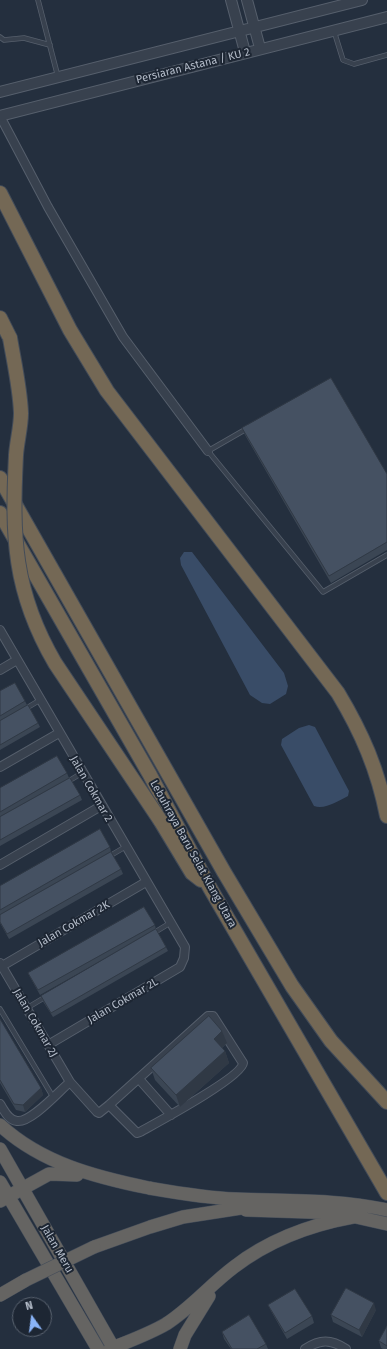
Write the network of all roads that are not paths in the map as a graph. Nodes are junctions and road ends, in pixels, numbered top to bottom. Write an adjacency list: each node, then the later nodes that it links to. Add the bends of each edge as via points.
1 (38, 0): 10 (lane)
2 (231, 0): 8 (street)
3 (247, 0): 6 (street)
4 (362, 0): 6 (street, Persiaran Astana / KU 2)
5 (387, 18): 7 (street, Persiaran Astana / KU 2)
6 (254, 28): 8 (street, Persiaran Astana / KU 2); 11 (street)
7 (334, 30): 11 (street, Persiaran Astana / KU 2); 13 (lane, via 343,60 354,64)
8 (240, 32): 12 (street); 14 (street, Persiaran Astana / KU 2)
9 (0, 37): 10 (lane, via 4,40 24,38)
10 (50, 45): 14 (lane)
11 (260, 48): 12 (street, Persiaran Astana / KU 2)
12 (245, 52): 16 (street, Persiaran Astana / KU 2)
13 (387, 54)
14 (58, 78): 15 (street, Persiaran Astana / KU 2)
15 (0, 92)
16 (0, 116): 20 (street, via 48,208 123,337)
17 (0, 193): 34 (highway, via 70,330 107,391 338,693 375,767)
18 (0, 318): 39 (highway, bridge, via 10,338 21,413 16,454 15,545 20,582 29,612 55,663 160,820 192,873)
19 (256, 423): 20 (lane)
20 (208, 451): 23 (lane, via 323,592)
21 (0, 478): 51 (highway, Lebuhraya Baru Selat Klang Utara, via 220,866 292,986 331,1041)
22 (0, 513): 39 (highway, Lebuhraya Baru Selat Klang Utara, via 150,775)
23 (387, 555)
24 (0, 630): 25 (street, Jalan Cokmar 2)
25 (17, 660): 26 (street); 27 (street, Jalan Cokmar 2)
26 (0, 670)
27 (40, 700): 28 (lane); 29 (street, Jalan Cokmar 2)
28 (20, 712)
29 (59, 733): 30 (street); 31 (street, Jalan Cokmar 2)
30 (0, 767)
31 (82, 773): 32 (lane); 33 (street, Jalan Cokmar 2)
32 (62, 784)
33 (101, 806): 35 (street, Jalan Cokmar 2); 37 (street)
34 (387, 816)
35 (125, 847): 36 (lane); 38 (street, Jalan Cokmar 2)
36 (106, 858)
37 (0, 865)
38 (146, 882): 40 (street, Jalan Cokmar 2); 43 (street, Jalan Cokmar 2K)
39 (210, 888): 60 (highway, Lebuhraya Baru Selat Klang Utara)
40 (170, 923): 41 (lane); 42 (street, Jalan Cokmar 2)
41 (150, 935)
42 (185, 947): 47 (street, Jalan Cokmar 2L, via 180,967)
43 (1, 965): 45 (street, Jalan Cokmar 2J)
44 (54, 992): 45 (lane)
45 (26, 1008): 47 (street, Jalan Cokmar 2J)
46 (0, 1009): 50 (lane)
47 (48, 1045): 49 (street, Jalan Cokmar 2J)
48 (139, 1079): 53 (street); 54 (street); 54 (street, via 208,1016 213,1016 243,1066 226,1081)
49 (70, 1082): 50 (street); 53 (street, Jalan Cokmar 2J, via 97,1112)
50 (53, 1097): 52 (street, via 31,1118 21,1121 10,1118)
51 (387, 1102)
52 (0, 1104)
53 (110, 1105): 54 (street, via 137,1133)
54 (171, 1115)
55 (0, 1125): 58 (highway, via 42,1155)
56 (0, 1149): 59 (highway, Jalan Meru)
57 (0, 1182): 61 (highway, Jalan Meru)
58 (116, 1182): 59 (highway, via 68,1174 49,1174); 62 (highway, via 204,1197)
59 (23, 1189): 61 (highway); 70 (highway, Jalan Meru)
60 (387, 1194)
61 (4, 1199): 69 (highway, Jalan Meru)
62 (326, 1201): 63 (highway, via 276,1203); 64 (highway, via 363,1204)
63 (225, 1210): 65 (highway, via 338,1213); 68 (highway, bridge, via 177,1219 94,1247)
64 (387, 1210)
65 (357, 1218): 66 (highway); 67 (highway, via 320,1223 275,1241 233,1268)
66 (387, 1224)
67 (220, 1280): 70 (highway, via 187,1310 165,1325); 71 (highway, via 189,1329)
68 (0, 1295)
69 (98, 1349)
70 (113, 1349)
71 (180, 1349)
72 (305, 1349): 73 (street, via 326,1340)
73 (346, 1349)

